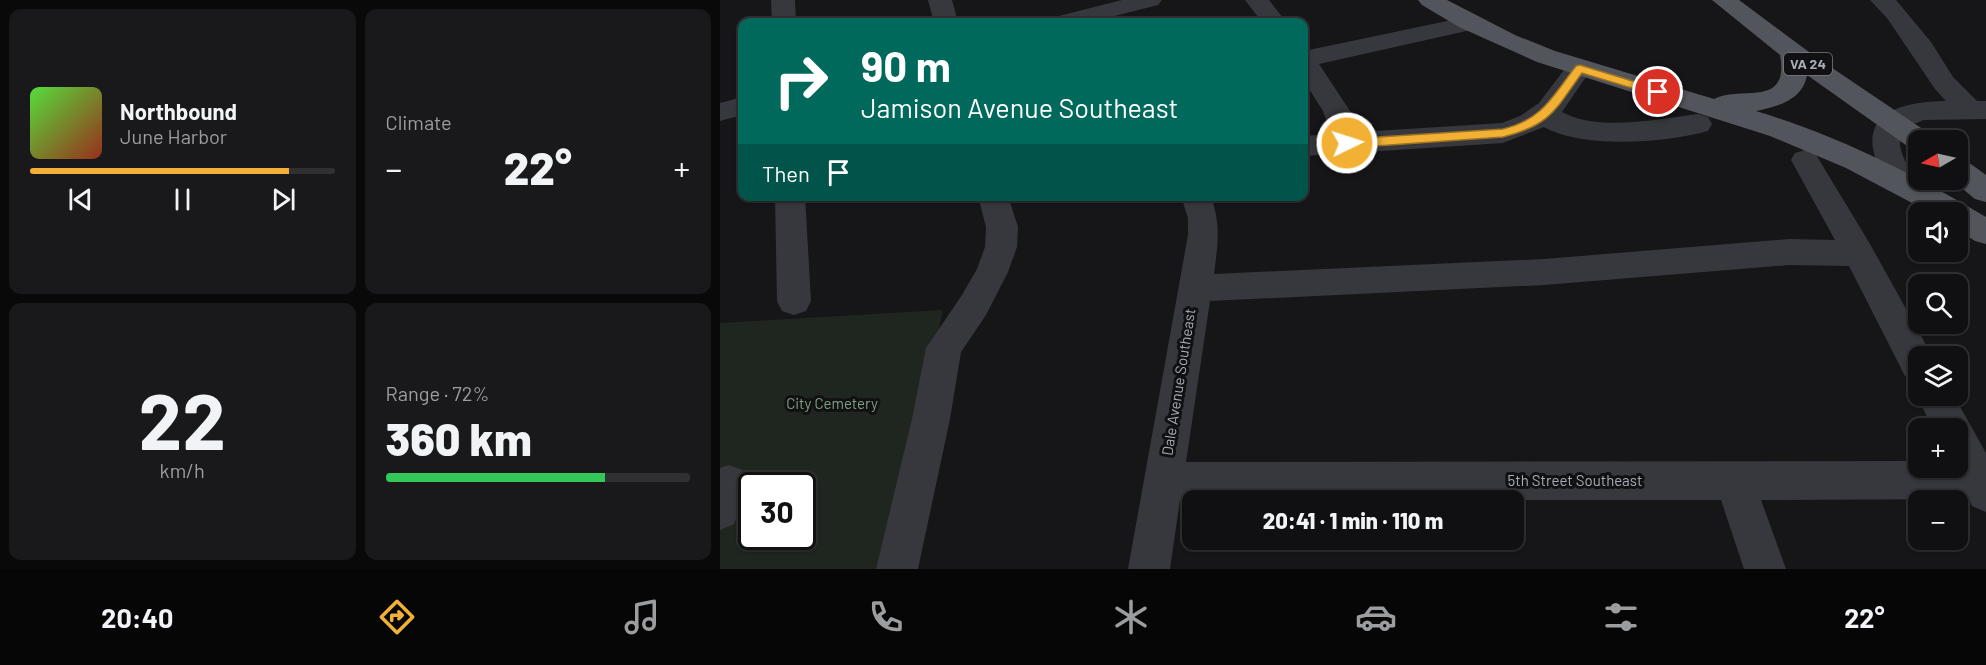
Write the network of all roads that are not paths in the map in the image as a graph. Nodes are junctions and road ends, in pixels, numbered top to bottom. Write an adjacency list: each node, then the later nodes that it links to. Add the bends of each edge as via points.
1 (783, 0): 10 (street)
2 (940, 0): 11 (street)
3 (1149, 0): 9 (street)
4 (1257, 0): 13 (street)
5 (1430, 0): 14 (main road)
6 (1724, 0): 15 (main road, VA 24)
7 (1740, 0): 24 (main road, VA 24, via 1875,101)
8 (1882, 0): 20 (street, via 1916,39 1944,83)
9 (1105, 11): 12 (street)
10 (784, 18)
11 (945, 18)
12 (1079, 18)
13 (1271, 18)
14 (1471, 24): 16 (street); 18 (main road)
15 (1792, 52): 22 (main road, via 1795,79 1778,95 1758,104); 24 (main road, VA 24)
16 (1308, 60)
17 (1308, 67): 26 (street, via 1346,127)
18 (1580, 68): 22 (main road); 23 (street)
19 (738, 107): 21 (street)
20 (1979, 111): 24 (street, via 1910,113)
21 (720, 112)
22 (1696, 113): 23 (street, via 1616,131 1565,127); 30 (main road, via 1796,134)
23 (1545, 115): 26 (street, via 1523,128 1503,133)
24 (1895, 122): 25 (main road, VA 24); 30 (street, via 1885,139 1886,154)
25 (1908, 132)
26 (1347, 143): 27 (street)
27 (1308, 146)
28 (1805, 160): 38 (street)
29 (1968, 177): 31 (main road)
30 (1904, 184): 35 (main road)
31 (1986, 191)
32 (790, 201): 40 (street)
33 (994, 201): 46 (street, via 1002,227 1001,247 974,305 944,348)
34 (1198, 201): 39 (street, Dale Avenue Southeast, via 1204,235)
35 (1935, 202)
36 (1968, 221): 37 (main road)
37 (1986, 232)
38 (1859, 253): 39 (street, via 1789,252 1544,272); 41 (street)
39 (1194, 288): 43 (street, Dale Avenue Southeast)
40 (794, 301)
41 (1908, 346)
42 (1968, 456): 45 (street)
43 (1163, 481): 44 (street, 5th Street Southeast); 47 (street, Dale Avenue Southeast)
44 (1736, 481): 45 (street, 5th Street Southeast); 48 (street)
45 (1984, 484)
46 (897, 569)
47 (1149, 569)
48 (1764, 569)

